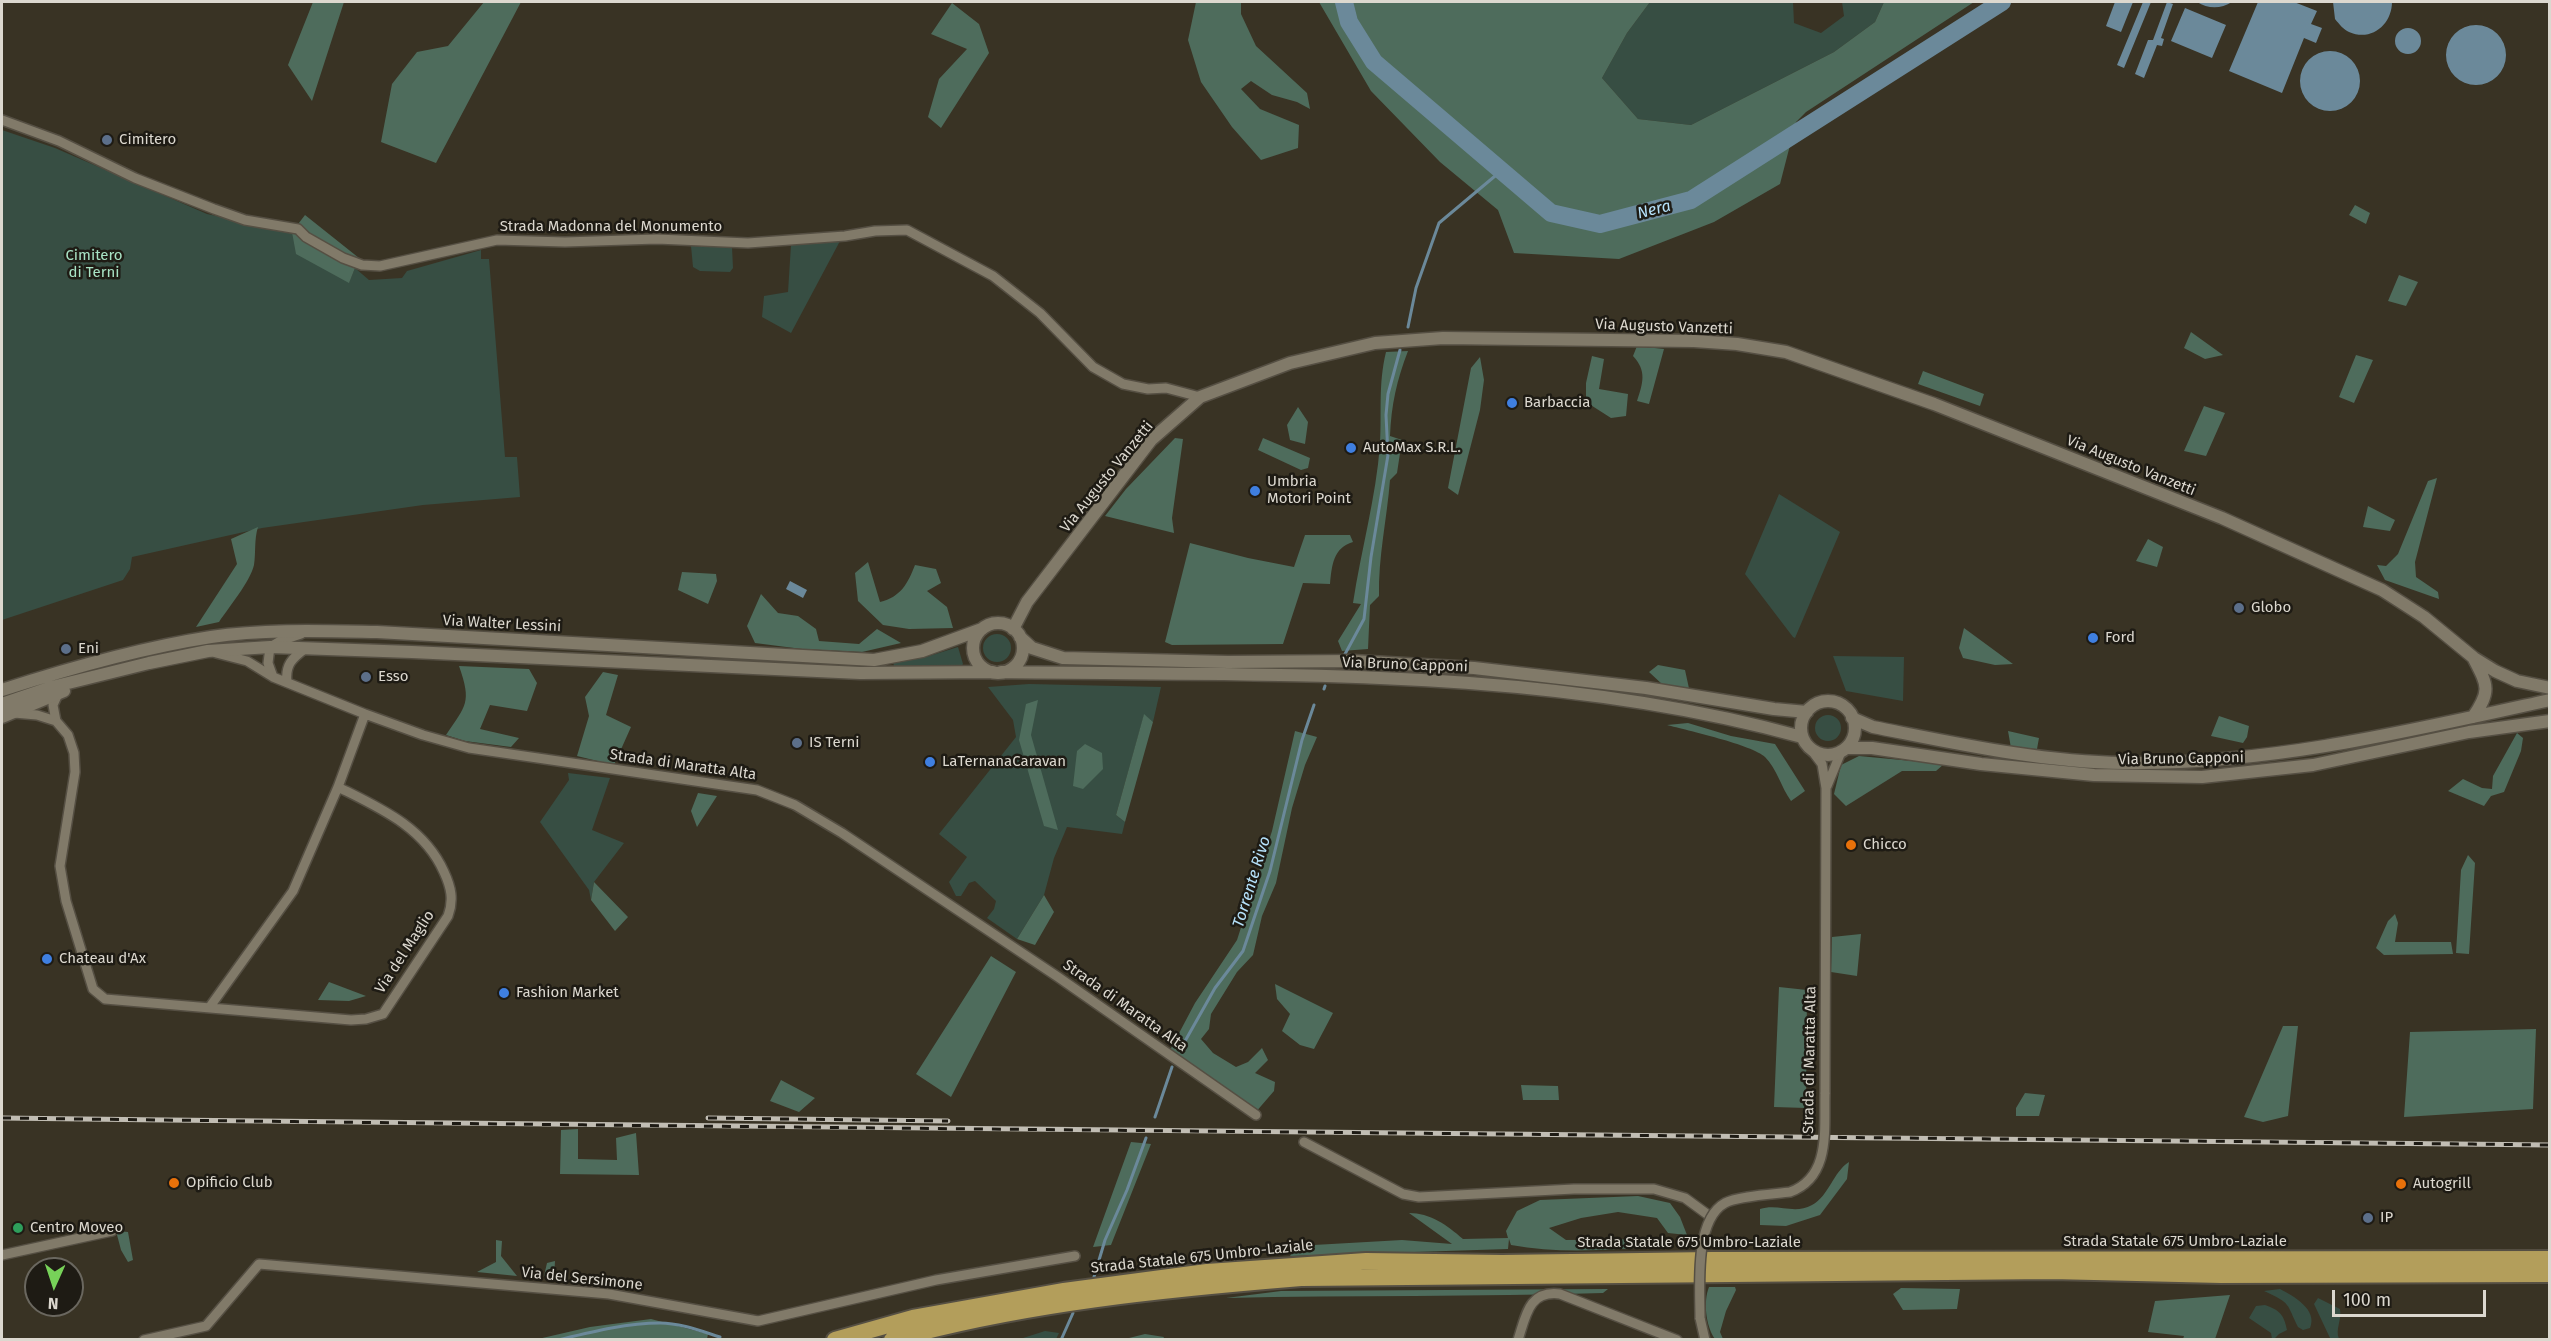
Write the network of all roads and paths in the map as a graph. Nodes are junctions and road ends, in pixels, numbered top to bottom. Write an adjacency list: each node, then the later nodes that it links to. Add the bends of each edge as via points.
1 (2, 120): 2 (street, Strada Madonna del Monumento, via 214,209 298,229 343,258 362,265 380,266 497,240 748,243 907,230 993,276 1040,313 1093,367 1123,384 1166,388)
2 (1200, 397): 5 (main road, Via Augusto Vanzetti, via 1151,440 1027,602); 9 (main road, Via Augusto Vanzetti, via 1290,363 1386,342 1443,338 1694,341 1786,352 1934,404 2271,538 2382,590 2424,617)
3 (982, 629): 4 (main road, Via Walter Lessini, via 922,651 874,660); 5 (main road, via 998,623); 10 (main road, via 976,635 973,650 979,665)
4 (309, 631): 6 (street); 15 (main road, Via Walter Lessini, via 213,637 136,651)
5 (1017, 633): 10 (main road, via 1022,645 1019,660 1015,666); 19 (main road, Via Bruno Capponi, via 1032,648 1063,658 1353,662 1474,668)
6 (270, 647): 7 (main road); 8 (main road); 12 (street, via 268,663)
7 (306, 648): 10 (main road, via 860,673); 13 (street, via 293,657 285,670)
8 (208, 651): 11 (main road); 12 (street, Strada di Maratta Alta, via 247,661)
9 (2474, 658): 14 (main road, Via Augusto Vanzetti, via 2517,681); 22 (main road, Via Augusto Vanzetti, via 2487,692)
10 (997, 672): 26 (main road, Via Bruno Capponi, via 1475,682 1672,709)
11 (103, 674): 16 (main road); 18 (main road)
12 (273, 677): 13 (street, Strada di Maratta Alta)
13 (286, 682): 20 (street, Strada di Maratta Alta)
14 (2550, 688)
15 (2, 689)
16 (58, 694): 21 (main road); 24 (street, via 53,705)
17 (2550, 700): 22 (main road, Via Bruno Capponi)
18 (2, 704)
19 (1807, 712): 23 (main road, Via Bruno Capponi, via 1818,703 1832,702 1847,710); 26 (main road, via 1801,724)
20 (365, 714): 29 (street); 32 (street, Strada di Maratta Alta, via 470,748 757,790 795,805 1048,970)
21 (6, 715): 24 (street, via 37,715)
22 (2473, 717): 23 (main road, Via Bruno Capponi, via 2220,760 2122,763 2027,754 1873,727)
23 (1852, 718): 28 (main road, via 1854,734)
24 (56, 721): 31 (street, Via del Maglio, via 68,735 75,772 60,866 66,901 93,989 105,999)
25 (2550, 721): 28 (main road, Via Bruno Capponi, via 2469,732 2313,765 2202,777 2094,776 1872,748)
26 (1802, 737): 27 (main road)
27 (1810, 748): 28 (main road, Via Bruno Capponi, via 1825,755); 30 (street, via 1822,764)
28 (1843, 750): 30 (street)
29 (338, 787): 31 (street, via 292,891); 31 (street, Via del Maglio, via 388,813 426,842 450,884 452,901 448,916 383,1014 351,1020)
30 (1826, 788): 34 (street, Strada di Maratta Alta, bridge, via 1823,1155 1817,1170 1800,1188 1725,1203)
31 (209, 1008)
32 (1256, 1115)
33 (1304, 1142): 34 (street, via 1403,1194 1419,1197 1654,1189 1685,1198)
34 (1711, 1217): 45 (street, bridge, via 1703,1238 1700,1318)
35 (112, 1231): 36 (street)
36 (2, 1255)
37 (1075, 1256): 40 (street, Via del Sersimone, via 936,1280 758,1321 609,1294 259,1264 206,1326)
38 (2550, 1259): 41 (highway, Strada Statale 675 Umbro-Laziale, via 1366,1261 1207,1272 1064,1291 913,1318)
39 (2550, 1274): 42 (highway, Strada Statale 675 Umbro-Laziale, via 2052,1271 1301,1278 1072,1303)
40 (144, 1340)
41 (836, 1340)
42 (892, 1340)
43 (1518, 1340): 44 (street, via 1528,1310 1548,1292)
44 (1677, 1340)
45 (1705, 1340)

